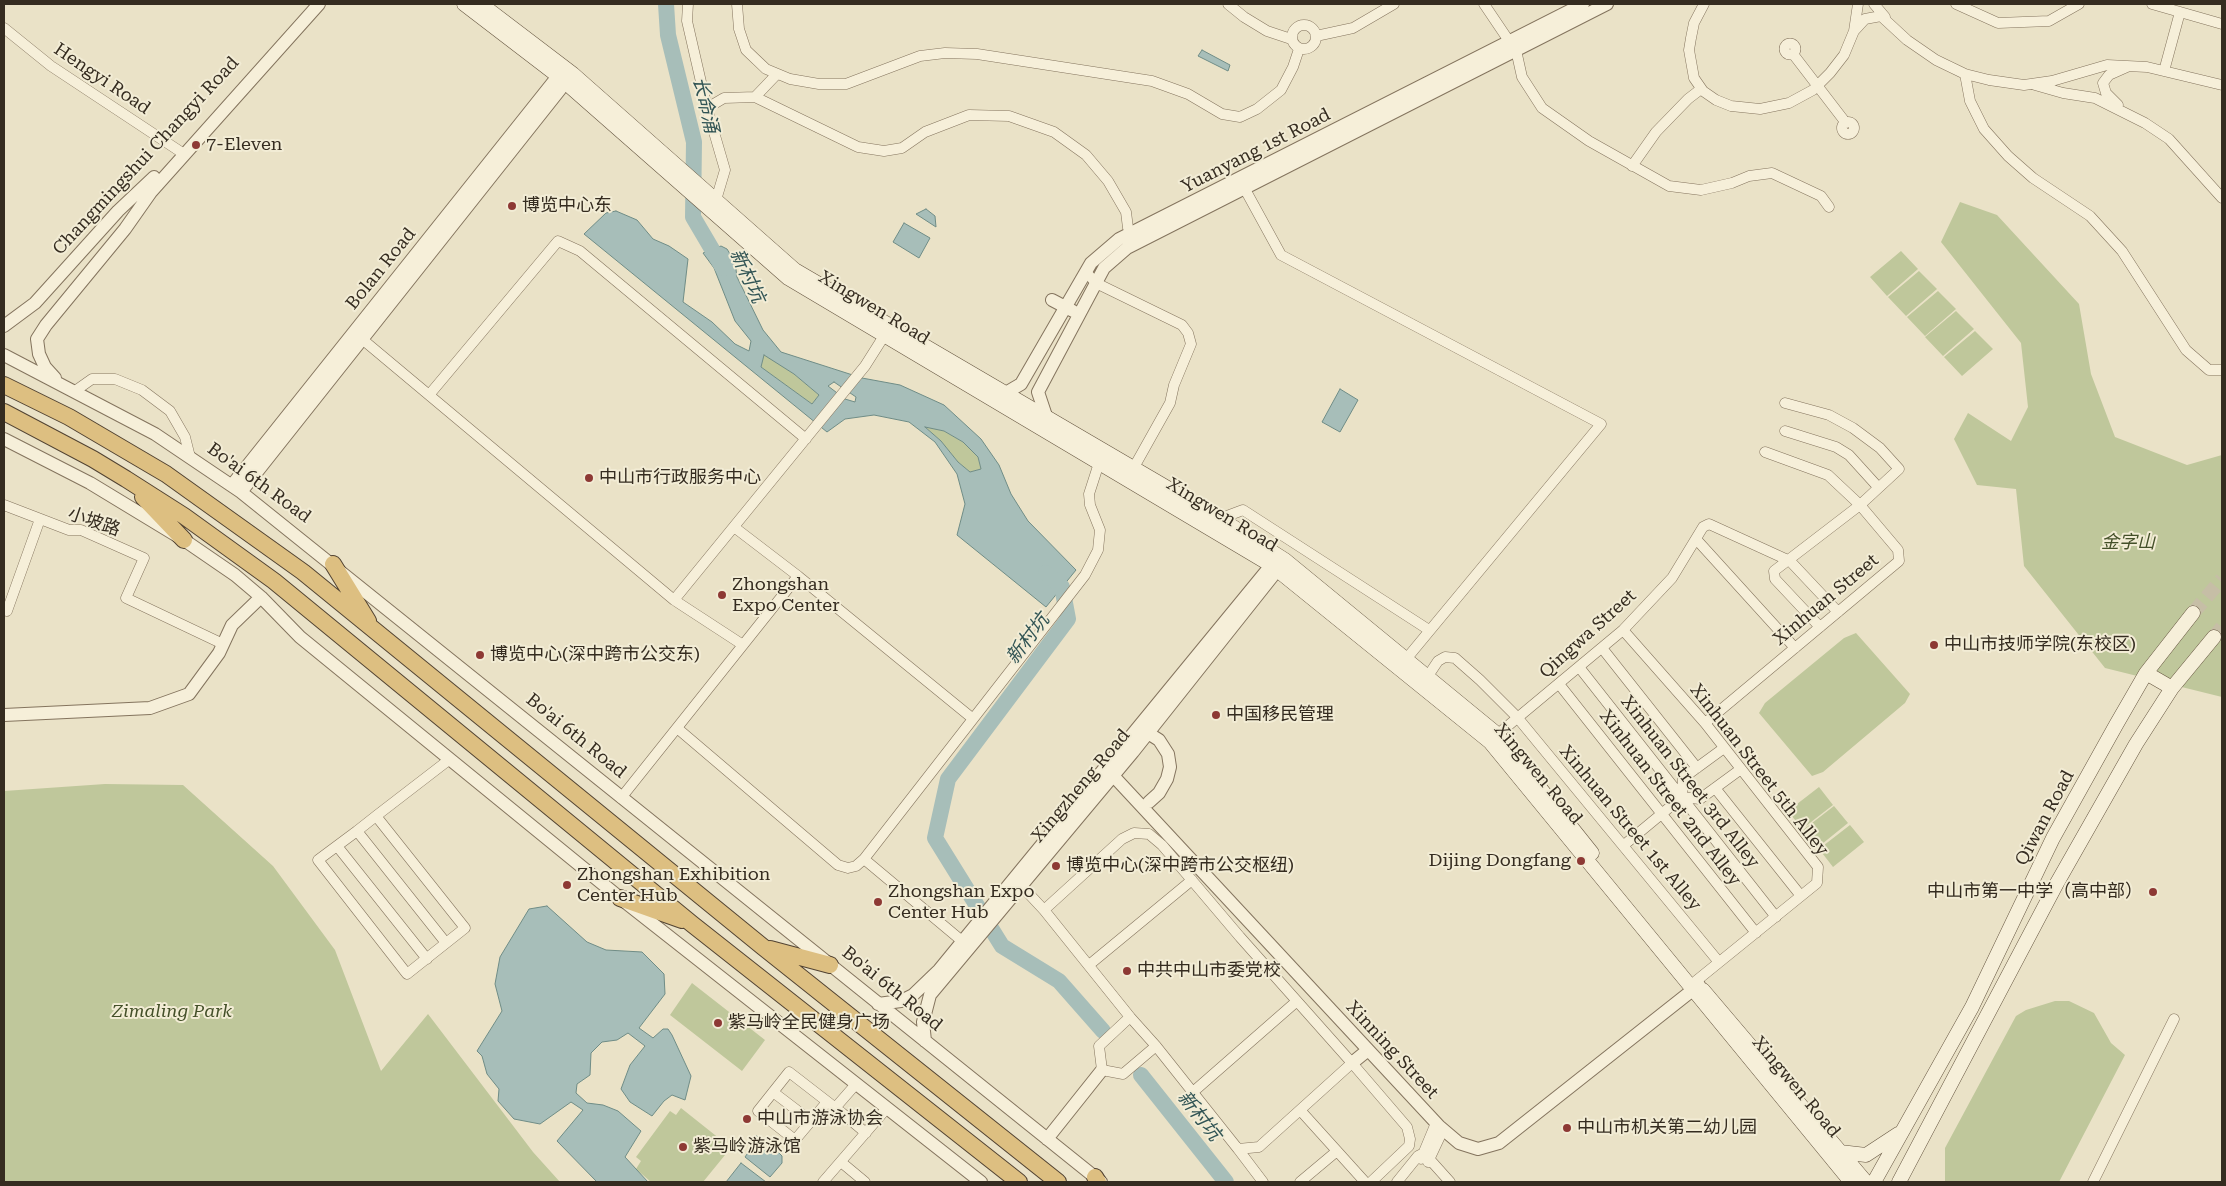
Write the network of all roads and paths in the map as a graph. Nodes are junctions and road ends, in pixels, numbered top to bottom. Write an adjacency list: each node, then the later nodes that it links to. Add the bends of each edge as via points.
1 (309, 4): 41 (street, Changmingshui Changyi Road)
2 (320, 4): 41 (street, Changmingshui Changyi Road)
3 (464, 4): 32 (main road, Xingwen Road)
4 (481, 4): 32 (main road, Xingwen Road)
5 (688, 4): 38 (street, via 687,21)
6 (737, 4): 30 (street, via 739,29 746,50 766,69)
7 (1228, 4): 24 (street, via 1244,18)
8 (1394, 4): 23 (street, via 1353,28)
9 (1484, 4): 25 (street)
10 (1582, 4): 25 (street, Yuanyang 1st Road)
11 (1606, 4): 25 (street, Yuanyang 1st Road)
12 (1704, 4): 36 (street, via 1694,23 1690,50 1694,78)
13 (1858, 4): 22 (street)
14 (1874, 4): 19 (street)
15 (1956, 4): 16 (street, via 1998,23 2049,21)
16 (2079, 4)
17 (2152, 4): 18 (street)
18 (2180, 12): 20 (street); 29 (street)
19 (1885, 17): 22 (street, via 1865,19); 31 (street, via 1907,40 1936,60)
20 (2222, 24)
21 (4, 28): 41 (street, Hengyi Road, via 51,66)
22 (1854, 31): 35 (street, via 1844,55)
23 (1316, 36): 24 (street, via 1310,26 1302,24 1292,31); 26 (street, via 1311,47)
24 (1291, 40): 26 (street)
25 (1513, 46): 42 (street, via 1522,76 1542,108); 43 (street, Yuanyang 1st Road)
26 (1299, 48): 30 (street, via 1282,90 1240,117 1222,114 1188,94 1152,81 977,54 920,56 846,84 819,84)
27 (1793, 54): 35 (street)
28 (2130, 66): 29 (street); 33 (street, via 2107,65 2052,81); 39 (street, via 2109,75 2103,82 2106,93)
29 (2164, 71): 34 (street)
30 (777, 74): 37 (street)
31 (1965, 74): 33 (street); 57 (street, via 1970,101 1984,129 2033,178 2090,216 2122,252 2186,350 2209,370)
32 (565, 75): 44 (main road, Xingwen Road); 55 (street, Bolan Road); 74 (street, Bolan Road)
33 (2029, 84): 39 (street, via 2095,98)
34 (2222, 85)
35 (1817, 86): 36 (street, via 1789,103 1760,109 1731,106); 40 (street)
36 (1701, 89): 42 (street, via 1656,132)
37 (755, 97): 38 (street, via 724,98); 47 (street, via 858,147 884,151 902,148 925,132 969,115 1009,116 1054,132 1086,155 1108,181 1126,212)
38 (707, 108): 44 (street, via 725,170)
39 (2122, 110): 45 (street, via 2169,139)
40 (1846, 123)
41 (181, 152): 53 (street, Changmingshui Changyi Road, via 35,303); 58 (street, Changmingshui Changyi Road, via 125,229 37,339 45,368)
42 (1632, 166): 46 (street, via 1669,186 1701,190 1772,173 1821,196)
43 (1242, 185): 47 (street, Yuanyang 1st Road); 93 (street, via 1281,255 1601,424)
44 (708, 198): 54 (main road, Xingwen Road, via 788,278); 61 (main road, Xingwen Road, via 795,270)
45 (2222, 198)
46 (1829, 207)
47 (1132, 235): 48 (street, Yuanyang 1st Road, via 1119,240 1091,263); 49 (street, Yuanyang 1st Road, via 1127,248 1104,268)
48 (1086, 272): 49 (street); 51 (street, Yuanyang 1st Road)
49 (1096, 283): 52 (street); 72 (street, via 1182,325 1191,344 1170,403)
50 (1052, 300): 51 (street)
51 (1065, 307): 52 (street); 61 (street, Yuanyang 1st Road, via 1021,384)
52 (1079, 315): 65 (street, via 1038,392)
53 (4, 326)
54 (884, 336): 67 (street, via 865,366); 71 (main road, Xingwen Road)
55 (362, 339): 62 (street); 74 (street, Bolan Road)
56 (4, 355): 58 (street, Bo'ai 6th Road)
57 (2222, 370)
58 (60, 384): 60 (street, Bo'ai 6th Road)
59 (4, 385): 95 (highway, via 166,474 303,572)
60 (75, 391): 70 (street, Bo'ai 6th Road, via 155,434); 70 (street, via 92,379 115,379 142,390 170,411)
61 (1004, 394): 65 (main road, Xingwen Road)
62 (429, 395): 67 (street, via 558,241 580,251); 88 (street)
63 (1785, 402): 75 (street, via 1829,415 1880,448 1899,469)
64 (4, 412): 73 (highway)
65 (1047, 419): 72 (main road, Xingwen Road)
66 (1785, 431): 75 (street, via 1836,447 1849,455)
67 (809, 435): 80 (street)
68 (4, 439): 82 (street, via 90,483)
69 (1765, 452): 77 (street, Xinhuan Street, via 1828,476)
70 (190, 457): 74 (street, Bo'ai 6th Road)
71 (1099, 463): 84 (main road, Xingwen Road); 109 (street, via 1089,494 1100,530 1098,550 1076,586)
72 (1134, 469): 79 (main road, Xingwen Road)
73 (126, 479): 82 (highway); 135 (highway, via 274,581)
74 (236, 488): 85 (street, Bo'ai 6th Road)
75 (1878, 488): 77 (street)
76 (4, 505): 78 (street, 小坡路)
77 (1860, 505): 83 (street); 90 (street, Xinhuan Street, via 1898,550 1899,561)
78 (40, 519): 89 (street); 97 (street, 小坡路, via 69,530 81,530 144,558 126,598)
79 (1224, 522): 84 (main road, Xingwen Road); 93 (street, via 1227,516 1244,510)
80 (734, 527): 86 (street); 88 (street)
81 (1696, 539): 83 (street, Qingwa Street, via 1703,527 1709,524); 94 (street, Qingwa Street, via 1672,578); 100 (street)
82 (184, 540): 87 (street)
83 (1788, 560): 90 (street, Qingwa Street); 92 (street, via 1774,571 1775,579)
84 (1278, 563): 101 (main road, Xingwen Road); 112 (street, Xingzheng Road); 113 (main road, Xingwen Road); 117 (street, Xingzheng Road)
85 (333, 564): 95 (highway); 121 (street, Bo'ai 6th Road)
86 (798, 576): 98 (street); 109 (street)
87 (261, 597): 97 (street, via 232,625); 115 (street, via 300,637)
88 (674, 600): 98 (street)
89 (7, 611)
90 (1838, 612): 92 (street, Xinhuan Street)
91 (2193, 613): 103 (main road, Qiwan Road)
92 (1820, 627): 100 (street, Xinhuan Street)
93 (1429, 630): 101 (street)
94 (1623, 630): 99 (street, Qingwa Street); 110 (street, Xinhuan Street 5th Alley)
95 (376, 633): 139 (highway)
96 (2214, 637): 106 (main road)
97 (223, 644): 107 (street, via 189,694 150,708)
98 (743, 645): 111 (street)
99 (1602, 648): 102 (street, Qingwa Street); 116 (street)
100 (1795, 648): 110 (street, Xinhuan Street)
101 (1407, 658): 104 (main road, Xingwen Road)
102 (1579, 667): 105 (street, Qingwa Street); 120 (street, Xinhuan Street 3rd Alley)
103 (2146, 673): 106 (main road); 162 (main road, Qiwan Road, via 2053,838 1972,1007)
104 (1428, 676): 108 (street, Xinhuan Street 1st Alley, via 1438,661 1455,658); 113 (main road, Xingwen Road)
105 (1559, 684): 108 (street, Qingwa Street); 123 (street, Xinhuan Street 2nd Alley)
106 (2172, 688): 170 (main road, via 2136,744 2057,883)
107 (4, 715)
108 (1517, 717): 113 (street, Qingwa Street); 126 (street, Xinhuan Street 1st Alley)
109 (972, 718): 128 (street)
110 (1705, 723): 114 (street, Xinhuan Street 5th Alley)
111 (677, 728): 121 (street); 128 (street, via 838,865 848,868)
112 (1148, 733): 117 (street, Xingzheng Road); 122 (street, via 1159,740 1168,754 1170,767 1167,779)
113 (1493, 738): 144 (main road, Xingwen Road)
114 (1724, 748): 116 (street); 118 (street, Xinhuan Street 5th Alley)
115 (450, 759): 124 (street); 132 (street)
116 (1698, 768): 120 (street, via 1683,778)
117 (1112, 769): 122 (street); 130 (street, Xingzheng Road); 151 (street, Xinning Street)
118 (1741, 769): 119 (street); 131 (street, Xinhuan Street 5th Alley, via 1818,867 1817,883)
119 (1715, 788): 120 (street, via 1700,799); 131 (street)
120 (1682, 797): 123 (street); 134 (street, Xinhuan Street 3rd Alley)
121 (621, 798): 142 (street, Bo'ai 6th Road)
122 (1149, 802): 144 (street, via 1442,1120 1462,1136 1478,1142 1496,1138)
123 (1662, 814): 126 (street); 136 (street, Xinhuan Street 2nd Alley)
124 (376, 816): 125 (street); 137 (street, via 465,928)
125 (357, 831): 127 (street); 137 (street)
126 (1624, 844): 141 (street, Xinhuan Street 1st Alley)
127 (337, 846): 140 (street); 140 (street, via 318,860 407,974)
128 (864, 859): 138 (street)
129 (1192, 880): 133 (street, via 1149,834 1134,833 1122,839); 143 (street); 145 (street)
130 (1018, 882): 133 (street); 138 (street, Xingzheng Road)
131 (1800, 896): 134 (street, Xinhuan Street 5th Alley)
132 (620, 898): 135 (highway); 154 (street)
133 (1044, 910): 143 (street)
134 (1776, 916): 136 (street, Xinhuan Street 5th Alley)
135 (692, 924): 175 (highway)
136 (1756, 933): 141 (street, Xinhuan Street 5th Alley)
137 (446, 943): 140 (street)
138 (965, 946): 146 (street, Xingzheng Road, via 913,995 901,1001); 149 (street, Xingzheng Road, via 930,995 923,1022)
139 (763, 947): 142 (highway); 176 (highway)
140 (427, 959)
141 (1718, 961): 144 (street, Xinhuan Street 5th Alley)
142 (830, 965): 146 (street, Bo'ai 6th Road)
143 (1089, 965): 147 (street)
144 (1694, 986): 161 (street, Xinning Street, via 1499,1143 1478,1149 1459,1143); 167 (main road, Xingwen Road)
145 (1297, 1001): 152 (street); 156 (street)
146 (878, 1004): 149 (street, Bo'ai 6th Road)
147 (1130, 1017): 150 (street); 153 (street, via 1099,1046)
148 (2174, 1019): 191 (street)
149 (925, 1041): 164 (street, Bo'ai 6th Road)
150 (1156, 1046): 153 (street, via 1123,1074); 156 (street)
151 (1368, 1050): 152 (street); 161 (street, Xinning Street)
152 (1352, 1063): 159 (street); 180 (street, via 1407,1126 1410,1138 1409,1146)
153 (1102, 1070): 164 (street)
154 (856, 1084): 157 (street); 158 (street)
155 (773, 1092): 157 (street, via 789,1072); 160 (street); 160 (street, via 758,1111 795,1140)
156 (1194, 1092): 165 (street)
157 (831, 1105): 160 (street); 163 (street)
158 (887, 1108): 163 (street); 174 (street)
159 (1300, 1110): 165 (street, via 1259,1147); 166 (street)
160 (810, 1122)
161 (1440, 1126): 168 (street)
162 (1902, 1130): 167 (main road, via 1866,1155); 188 (main road, Qiwan Road)
163 (866, 1133): 169 (street)
164 (1047, 1139): 171 (street, Bo'ai 6th Road)
165 (1238, 1149): 177 (street)
166 (1337, 1151): 178 (street); 179 (street)
167 (1835, 1155): 185 (main road); 186 (main road, Xingwen Road); 187 (main road, Xingwen Road)
168 (1426, 1158): 181 (street, via 1418,1156); 182 (street); 183 (street); 184 (street)
169 (841, 1162): 172 (street); 173 (street)
170 (1908, 1168): 189 (main road); 190 (main road)
171 (1098, 1180)
172 (823, 1182)
173 (865, 1182)
174 (981, 1182)
175 (1019, 1182)
176 (1058, 1182)
177 (1263, 1182)
178 (1300, 1182)
179 (1365, 1182)
180 (1371, 1182)
181 (1397, 1182)
182 (1402, 1182)
183 (1446, 1182)
184 (1450, 1182)
185 (1840, 1182)
186 (1851, 1182)
187 (1866, 1182)
188 (1874, 1182)
189 (1898, 1182)
190 (1908, 1182)
191 (2093, 1182)

